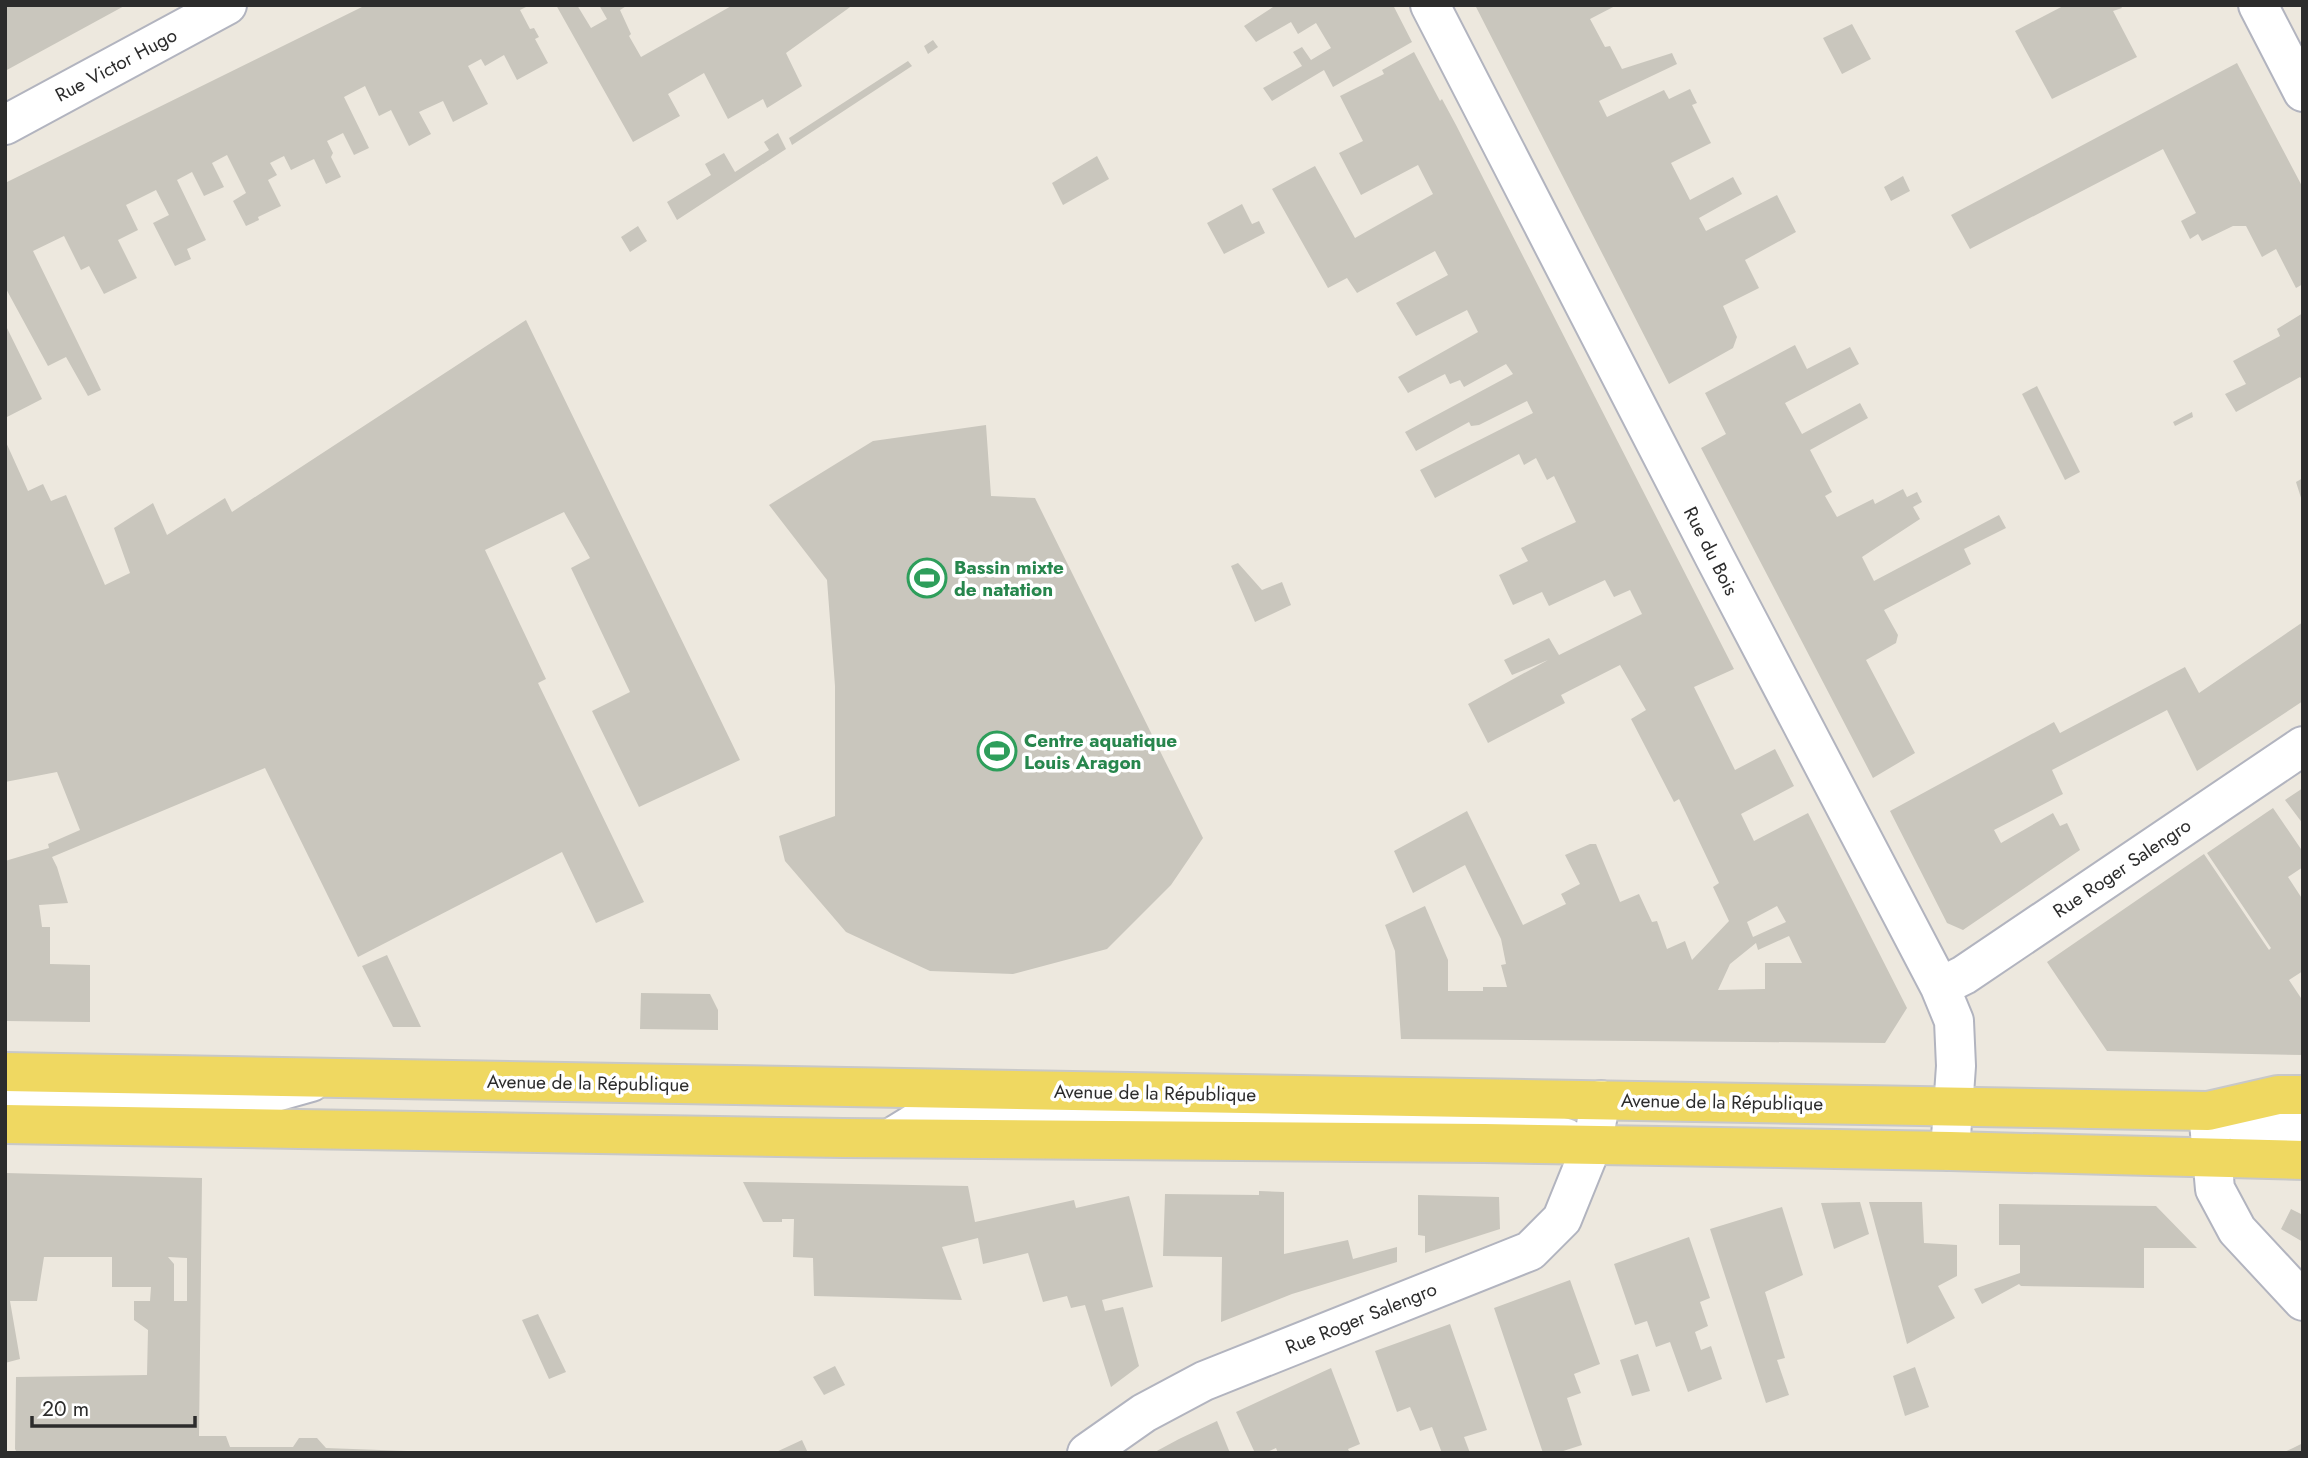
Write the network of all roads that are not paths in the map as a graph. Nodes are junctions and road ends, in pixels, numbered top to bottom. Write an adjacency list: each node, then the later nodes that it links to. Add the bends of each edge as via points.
1 (226, 5): 5 (street, Rue Victor Hugo)
2 (1430, 5): 7 (street, Rue du Bois)
3 (2258, 5): 4 (street)
4 (2303, 92)
5 (5, 125)
6 (2303, 746): 7 (street, Rue Roger Salengro)
7 (1940, 987): 13 (street, Rue du Bois, via 1954,1021)
8 (5, 1072): 9 (main road, Avenue de la République)
9 (323, 1079): 11 (street, via 236,1103); 12 (main road, Avenue de la République)
10 (2303, 1095): 14 (main road, Avenue de la République, via 2278,1094)
11 (5, 1097)
12 (1601, 1100): 13 (main road, Avenue de la République); 17 (street, Rue Roger Salengro)
13 (1954, 1106): 14 (main road, Avenue de la République); 18 (street, Rue du Bois)
14 (2208, 1111): 16 (street, via 2272,1133); 19 (street)
15 (5, 1124): 17 (main road)
16 (2303, 1133)
17 (1591, 1145): 18 (main road); 22 (street, Rue Roger Salengro, via 1562,1219 1530,1251 1204,1381 1144,1413)
18 (1950, 1151): 19 (main road)
19 (2211, 1156): 20 (main road); 21 (street, via 2215,1189 2237,1230)
20 (2303, 1160)
21 (2303, 1301)
22 (1087, 1453)

